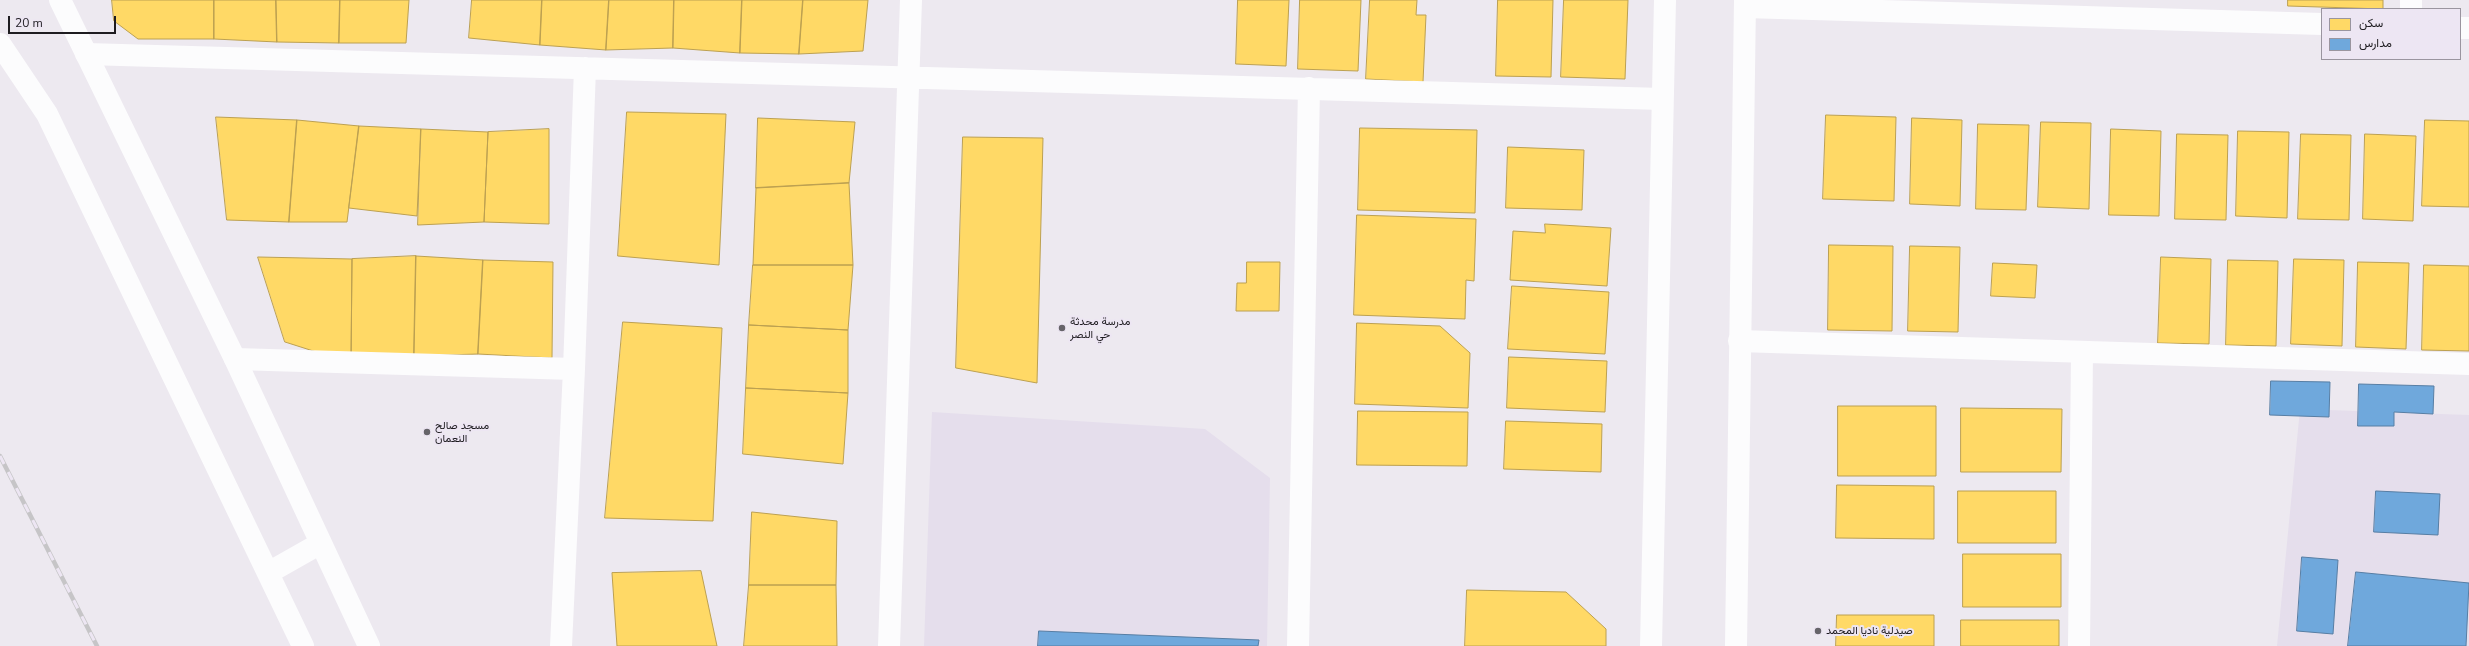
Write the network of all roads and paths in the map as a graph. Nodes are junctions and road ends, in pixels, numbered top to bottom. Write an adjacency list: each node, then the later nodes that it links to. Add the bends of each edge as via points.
1 (60, 0): 8 (street)
2 (911, 0): 10 (street)
3 (1665, 0): 12 (street)
4 (1745, 4): 5 (street); 13 (street)
5 (2096, 9): 6 (street)
6 (2321, 24)
7 (0, 44): 19 (street, via 47,114)
8 (86, 54): 9 (street); 15 (street)
9 (585, 68): 10 (street); 17 (street)
10 (908, 77): 11 (street); 23 (street)
11 (1309, 88): 12 (street); 24 (street)
12 (1662, 99): 25 (street)
13 (1739, 342): 14 (street); 26 (street)
14 (2082, 354): 16 (street); 27 (street)
15 (234, 359): 17 (street); 18 (street)
16 (2469, 364)
17 (574, 369): 22 (street)
18 (321, 543): 19 (street); 21 (street)
19 (268, 573): 20 (street)
20 (303, 646)
21 (369, 646)
22 (561, 646)
23 (889, 646)
24 (1298, 646)
25 (1651, 646)
26 (1736, 646)
27 (2079, 646)

